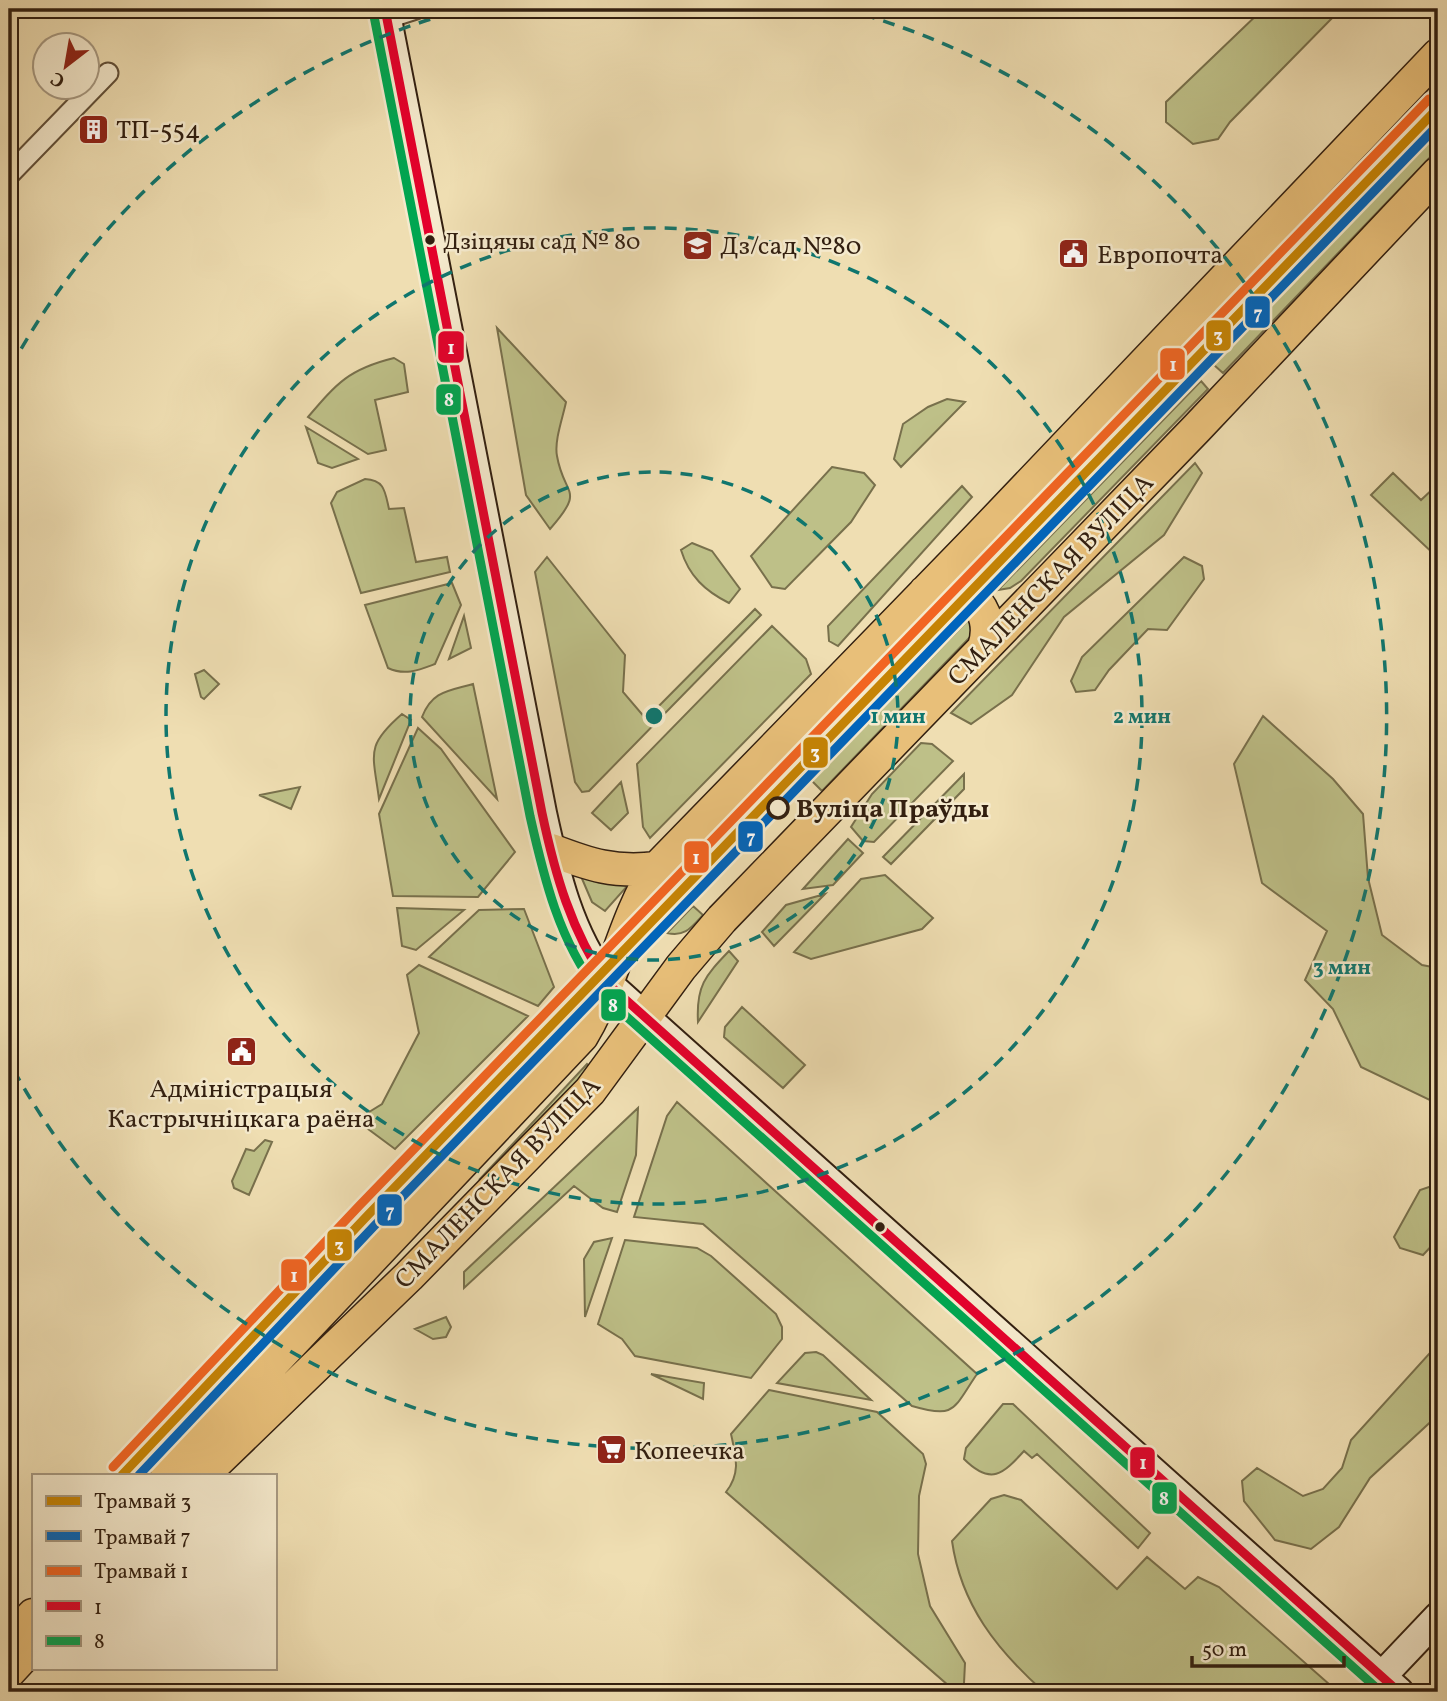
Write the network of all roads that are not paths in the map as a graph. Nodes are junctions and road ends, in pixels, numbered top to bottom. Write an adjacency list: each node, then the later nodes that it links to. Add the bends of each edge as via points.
1 (416, 9): 2 (street)
2 (386, 13): 11 (main road)
3 (1438, 55): 7 (main road, СМАЛЕНСКАЯ ВУЛІЦА)
4 (108, 73): 6 (street)
5 (1438, 173): 9 (main road, СМАЛЕНСКАЯ ВУЛІЦА)
6 (9, 175)
7 (976, 540): 8 (main road, СМАЛЕНСКАЯ ВУЛІЦА); 9 (main road, via 974,570 984,588 1002,599)
8 (925, 592): 10 (main road, via 956,588 974,598 986,616); 12 (main road, СМАЛЕНСКАЯ ВУЛІЦА)
9 (1032, 598): 10 (main road, СМАЛЕНСКАЯ ВУЛІЦА)
10 (984, 647): 14 (main road, СМАЛЕНСКАЯ ВУЛІЦА, via 722,919)
11 (551, 850): 12 (main road, via 595,867 631,871); 13 (main road, via 580,943)
12 (657, 867): 13 (main road, СМАЛЕНСКАЯ ВУЛІЦА, via 643,888)
13 (607, 983): 14 (main road); 15 (main road, СМАЛЕНСКАЯ ВУЛІЦА, via 582,1036)
14 (645, 1016): 16 (main road, СМАЛЕНСКАЯ ВУЛІЦА, via 590,1091 409,1276); 22 (main road)
15 (168, 1474)
16 (204, 1474)
17 (32, 1616): 19 (main road)
18 (1438, 1617): 22 (main road)
19 (9, 1641)
20 (32, 1648): 21 (main road)
21 (9, 1672)
22 (1391, 1684)

